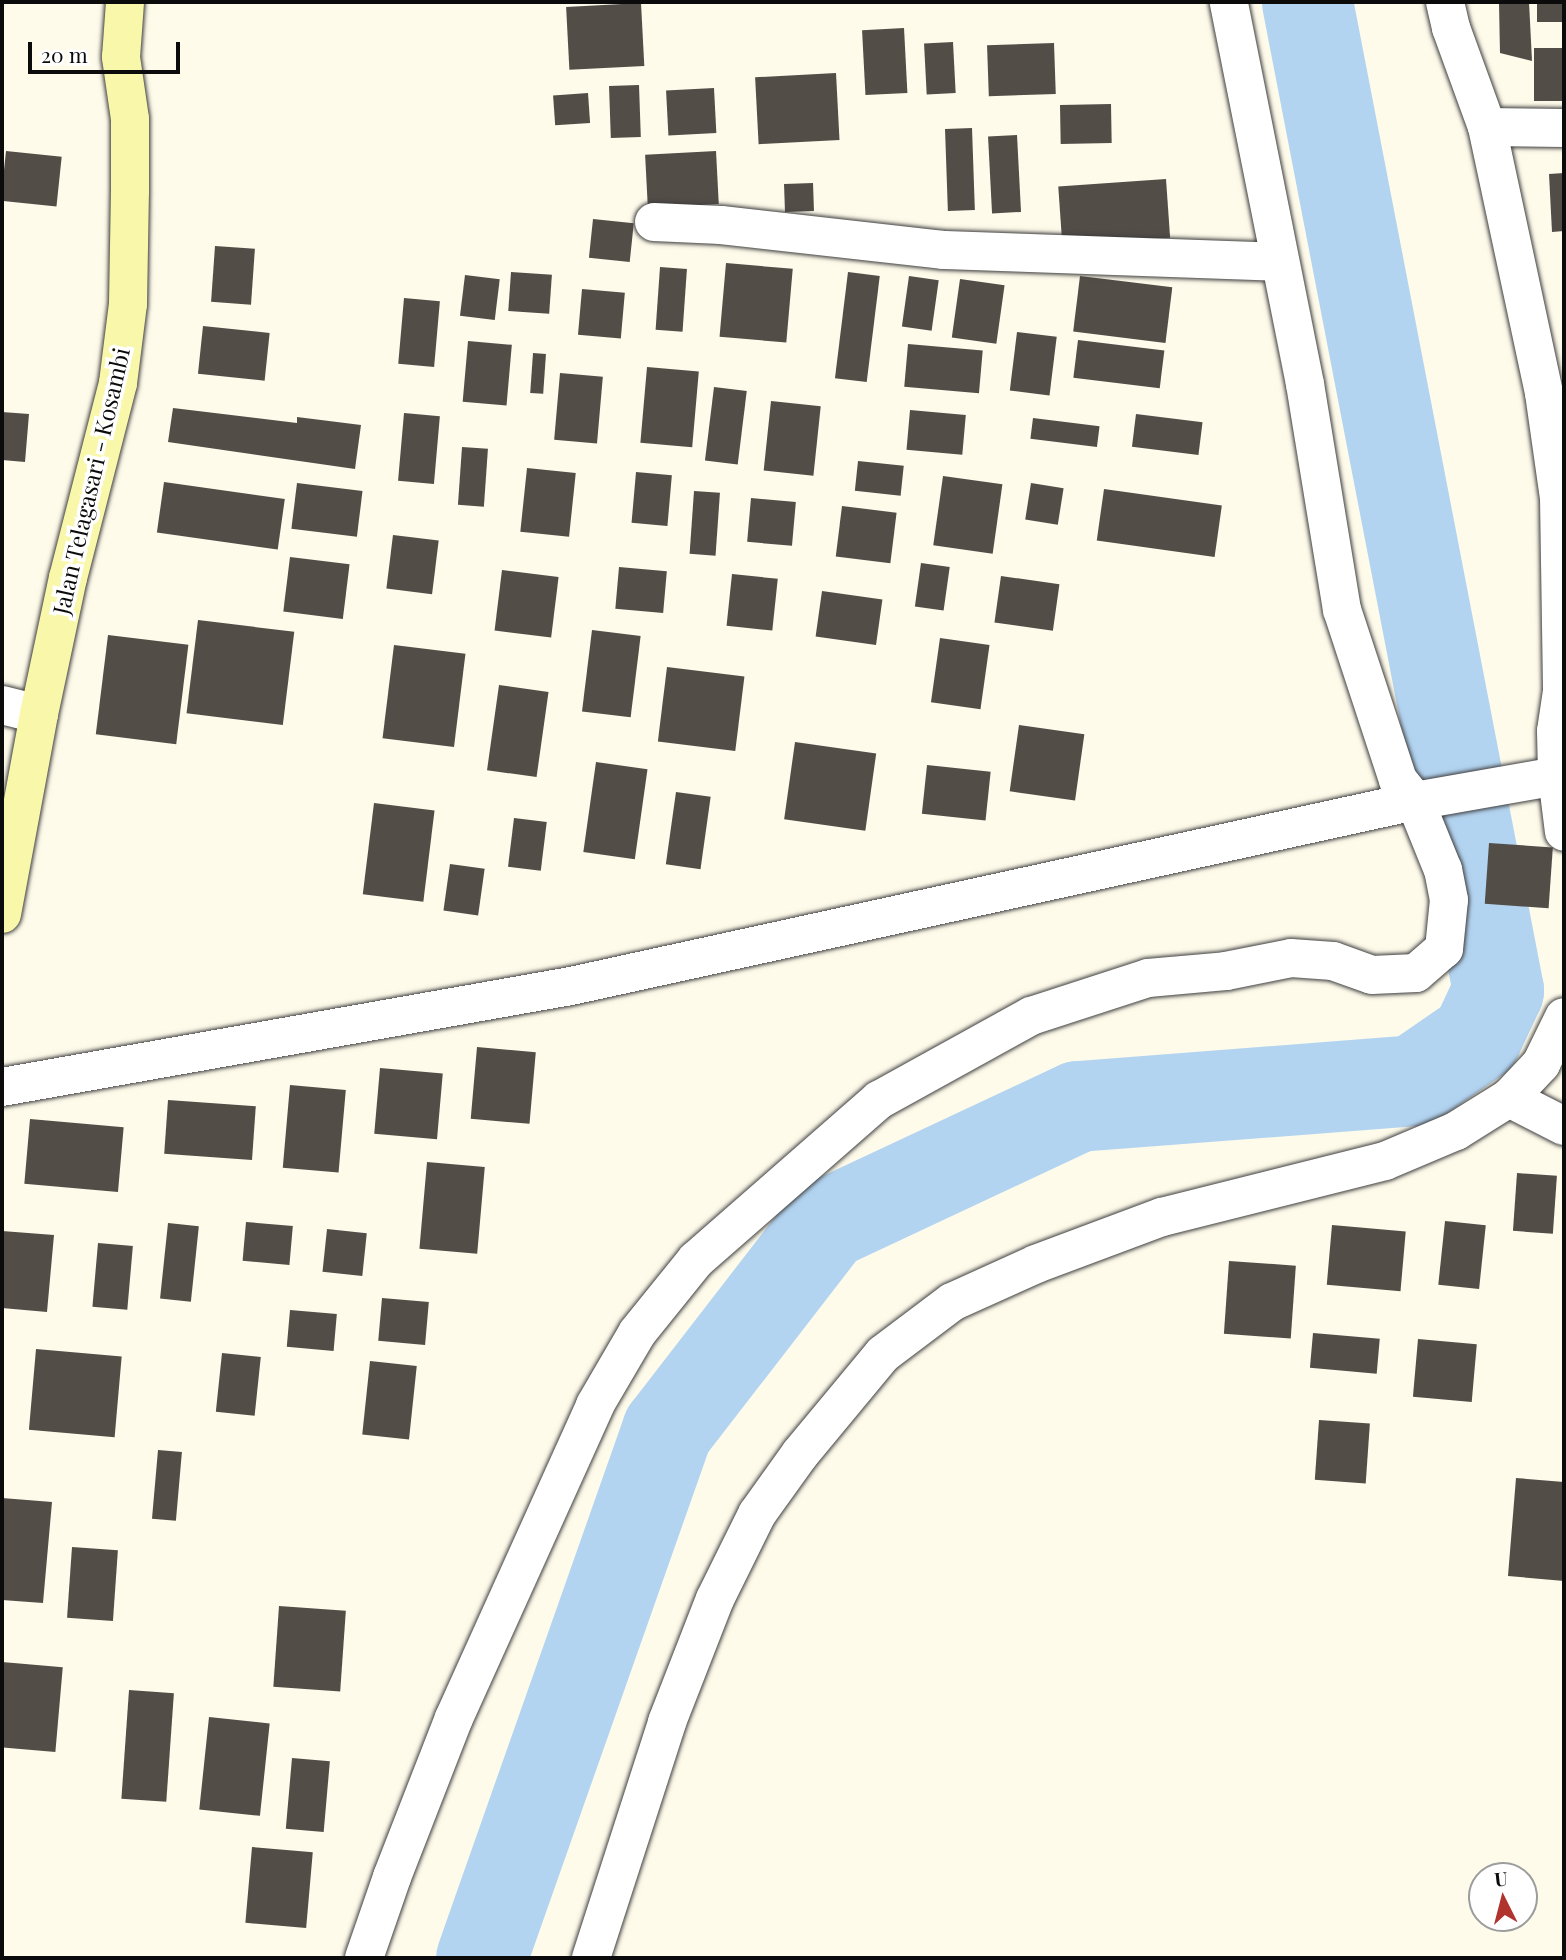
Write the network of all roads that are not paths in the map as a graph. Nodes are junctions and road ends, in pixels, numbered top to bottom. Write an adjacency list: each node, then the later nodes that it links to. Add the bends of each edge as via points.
1 (125, 2): 9 (main road, Jalan Telagasari - Kosambi, via 121,57 130,119 126,317 118,383)
2 (1229, 2): 7 (street)
3 (1445, 2): 4 (street)
4 (1487, 127): 5 (street); 10 (street, via 1544,393 1559,498)
5 (1564, 128)
6 (654, 222): 7 (street, via 943,250)
7 (1279, 262): 12 (street, via 1305,384 1342,610 1398,780)
8 (2, 705): 9 (street)
9 (39, 714): 14 (main road, Jalan Telagasari - Kosambi)
10 (1560, 730): 11 (street)
11 (1540, 780): 12 (street); 13 (street)
12 (1426, 799): 16 (street, via 571,986); 19 (street, via 1449,900 1449,923 1444,948 1416,974 1372,975 1333,961 1291,958 1226,971 1148,978 1031,1016 879,1100 695,1260 637,1333 584,1429 454,1718)
13 (1564, 832)
14 (2, 914)
15 (1564, 1017): 17 (street, via 1541,1065)
16 (2, 1087)
17 (1508, 1098): 18 (street); 20 (street, via 1456,1131 1385,1161 1162,1217 1036,1264 952,1302 883,1354 757,1514 715,1599 667,1722)
18 (1564, 1126)
19 (364, 1958)
20 (591, 1958)

